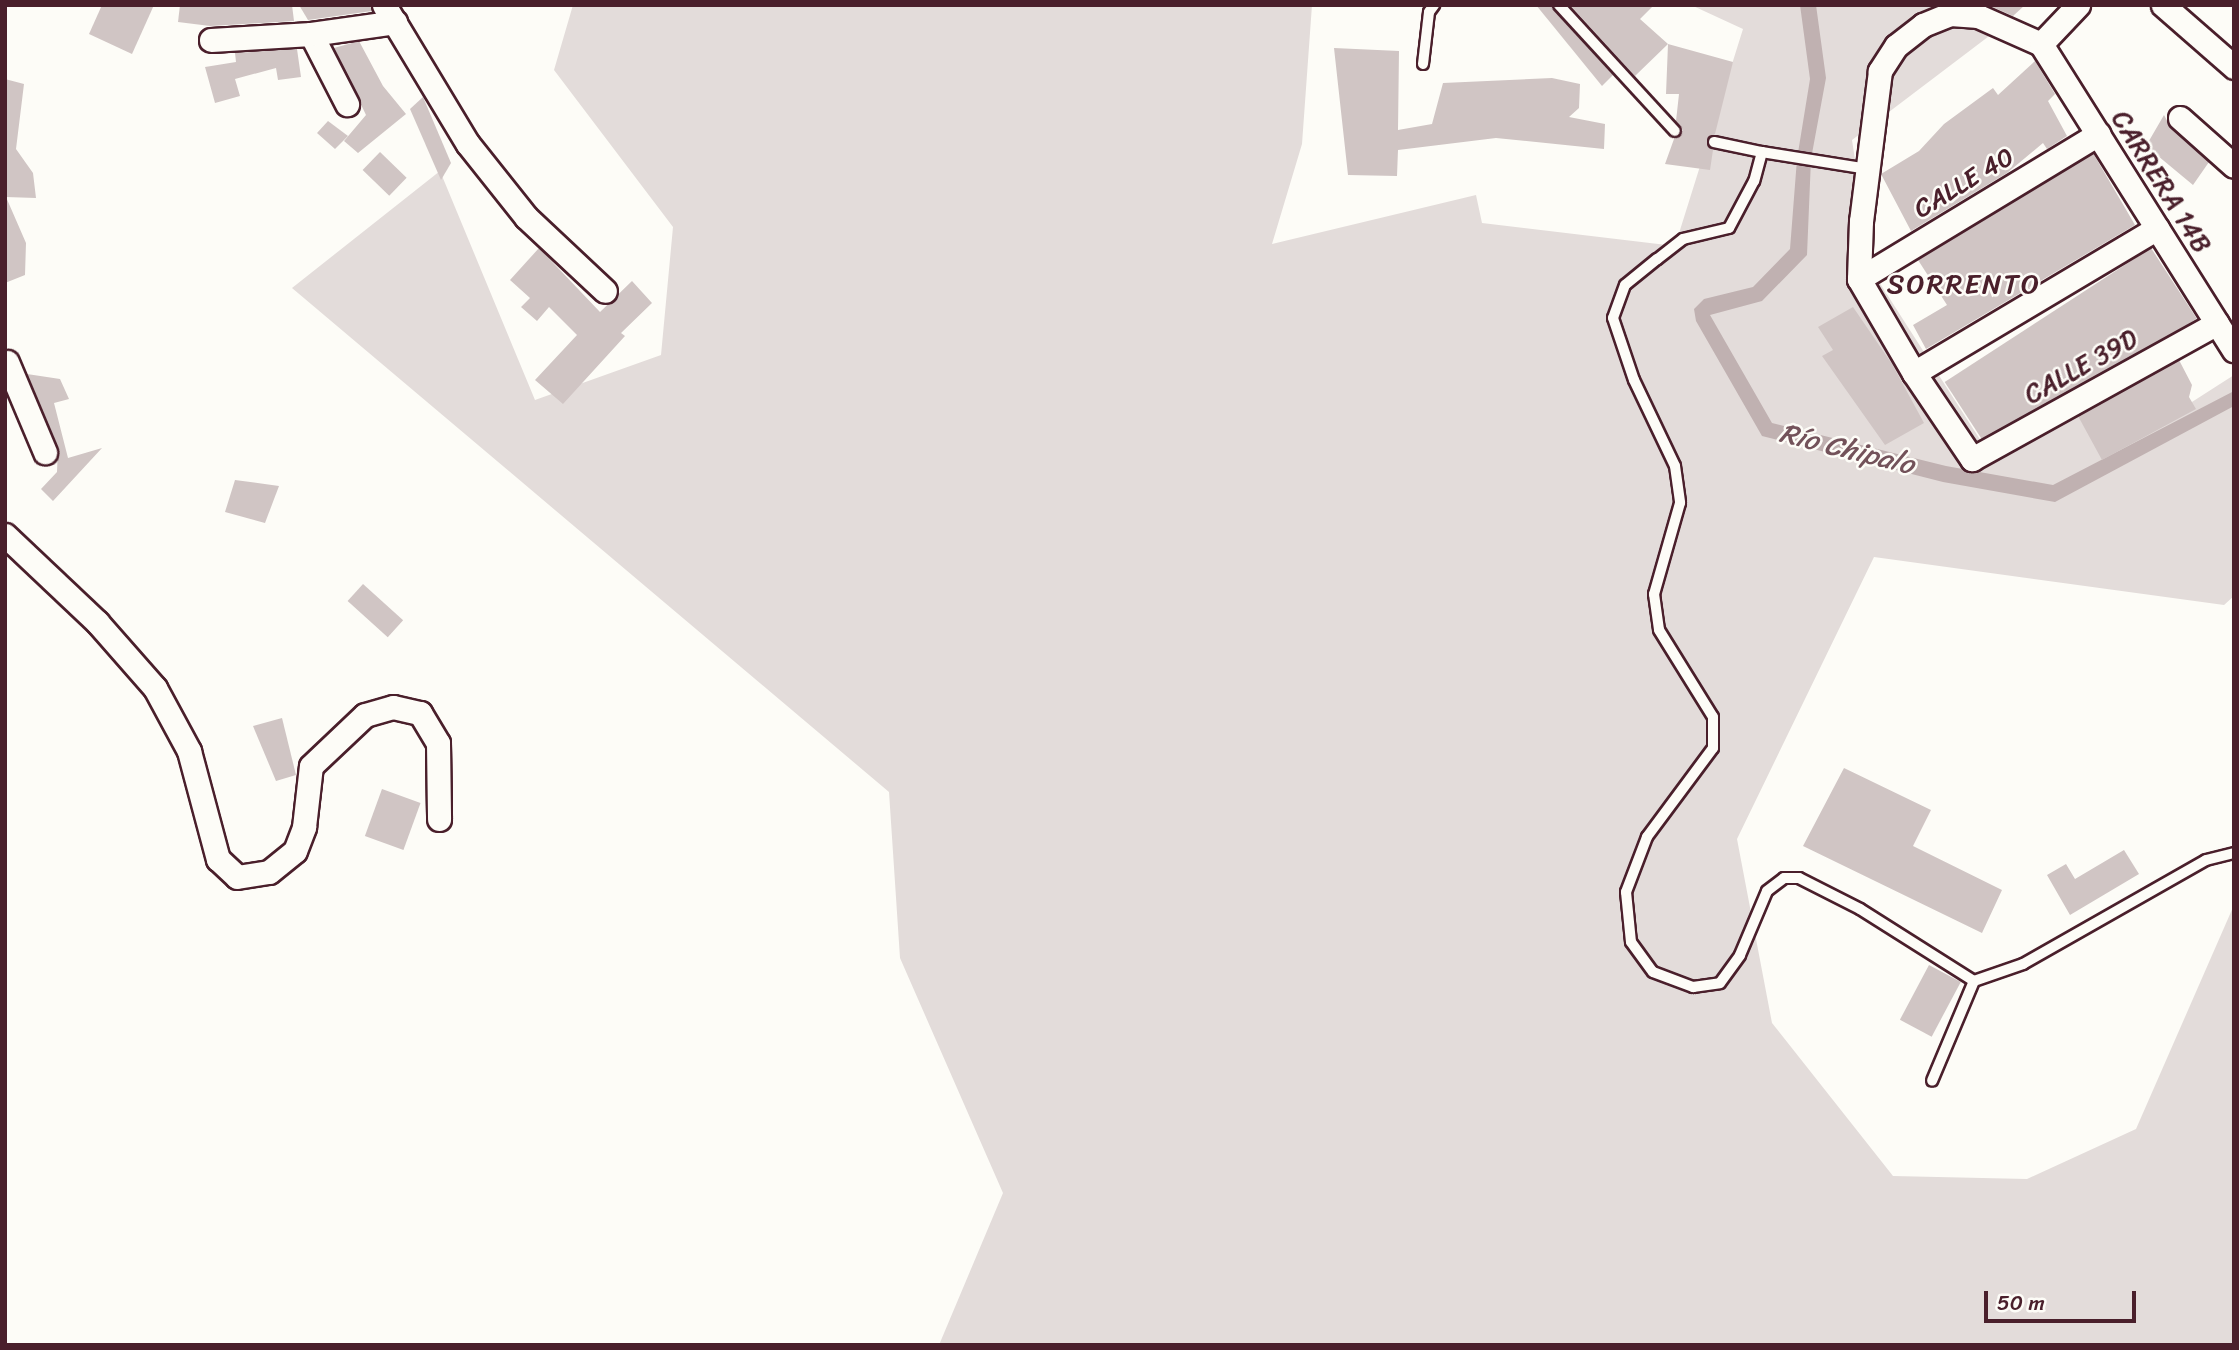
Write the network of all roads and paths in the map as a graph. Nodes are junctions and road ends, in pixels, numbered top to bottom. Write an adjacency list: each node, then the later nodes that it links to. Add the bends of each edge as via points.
1 (1434, 5): 9 (lane, via 1429,12)
2 (1559, 5): 13 (lane)
3 (2078, 5): 8 (street)
4 (2163, 5): 10 (street)
5 (389, 14): 6 (street); 21 (street, via 468,144 526,216)
6 (311, 34): 7 (street); 11 (street)
7 (211, 40)
8 (2041, 44): 14 (street, CARRERA 14B); 18 (street, via 1978,16 1950,14 1923,25 1896,46 1880,71)
9 (1423, 64)
10 (2234, 67)
11 (347, 104)
12 (2180, 118): 17 (street)
13 (1675, 131)
14 (2098, 134): 19 (street, CARRERA 14B); 20 (street, CALLE 40)
15 (1714, 142): 16 (lane)
16 (1762, 152): 18 (lane); 31 (lane, via 1754,181 1729,228 1683,239 1657,259 1625,285 1613,318 1634,380 1675,466 1679,491 1680,503 1654,594 1659,630 1713,717 1713,748 1647,837 1626,892 1631,942 1653,972 1693,987 1720,983 1740,955 1767,891 1784,878 1799,878 1860,909)
17 (2234, 166)
18 (1868, 169): 20 (street)
19 (2157, 228): 22 (street, CARRERA 14B); 25 (street)
20 (1859, 279): 25 (street)
21 (606, 292)
22 (2217, 323): 23 (street, CARRERA 14B); 25 (street, CALLE 39D, via 1972,459)
23 (2234, 350)
24 (6, 358): 26 (street); 27 (street)
25 (1914, 373)
26 (5, 414)
27 (45, 452)
28 (5, 535): 29 (street, via 97,622 155,688 189,751 218,859 237,877 269,872 295,851 304,827 311,766 365,715 393,707 420,713 438,743)
29 (439, 819)
30 (2234, 853): 31 (lane, via 2185,871 2023,964)
31 (1974, 981): 32 (lane)
32 (1932, 1082)

